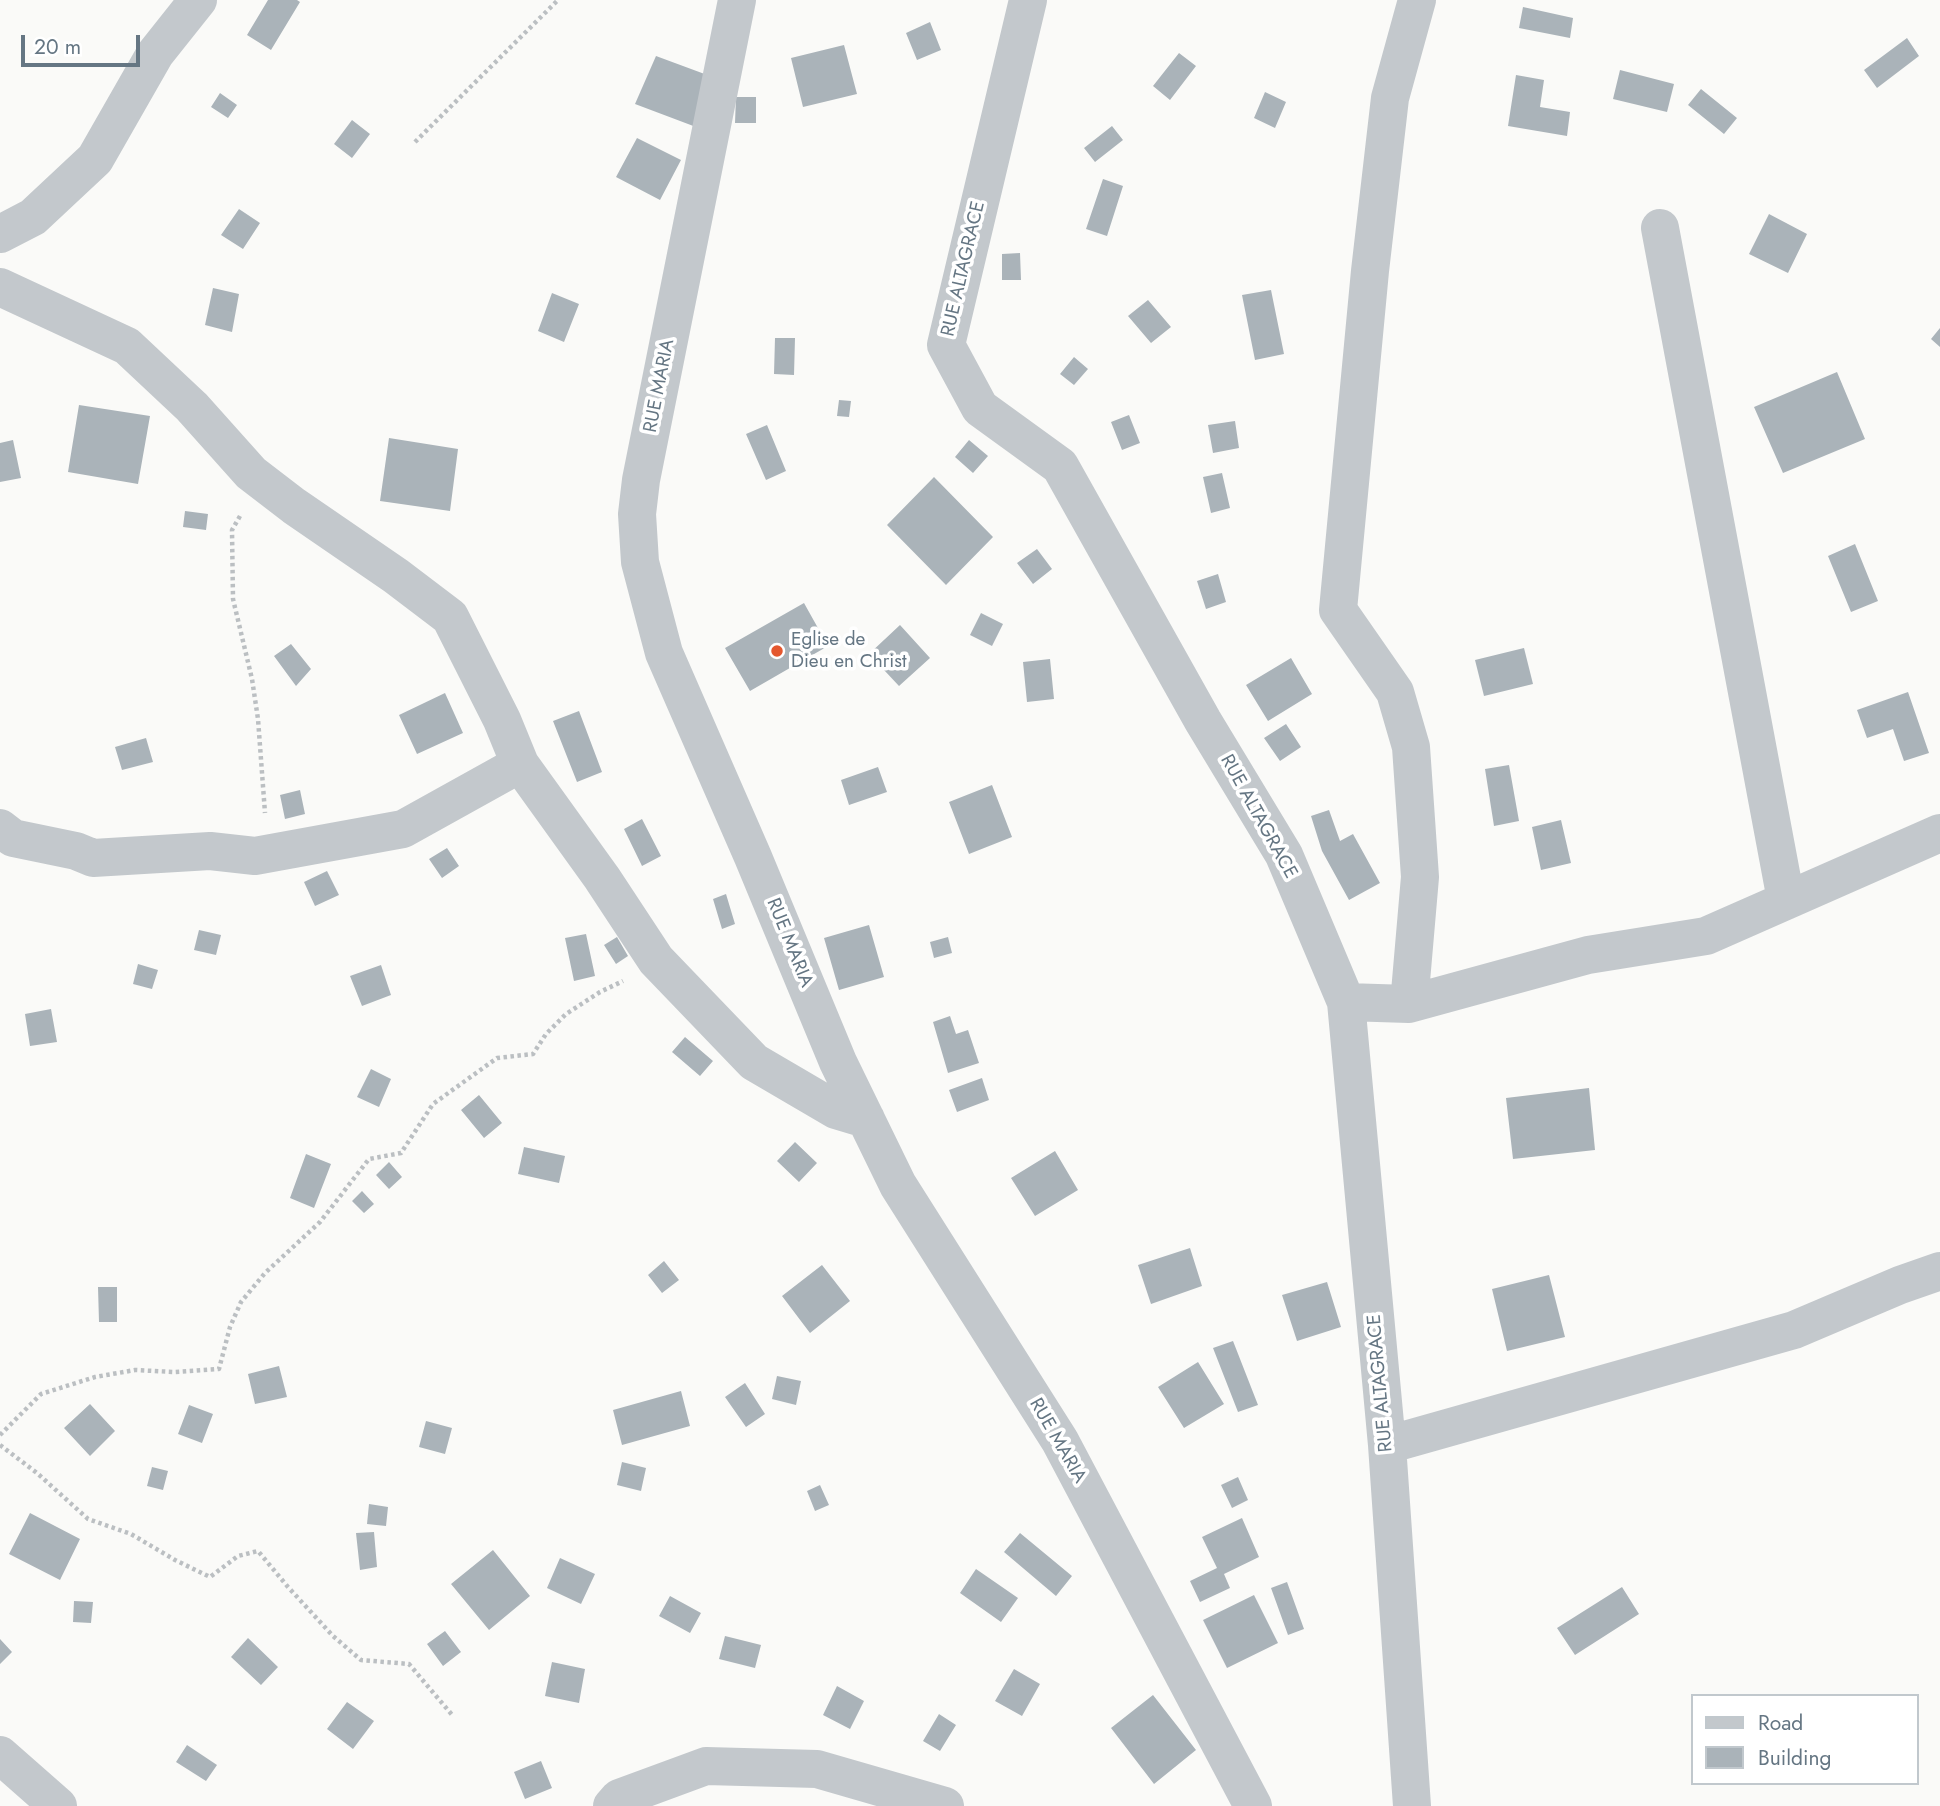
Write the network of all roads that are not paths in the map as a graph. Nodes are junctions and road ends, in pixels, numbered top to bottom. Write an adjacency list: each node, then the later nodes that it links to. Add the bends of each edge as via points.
1 (198, 0): 6 (street, via 155,54 95,159 33,217)
2 (737, 0): 14 (street, RUE MARIA, via 640,480 640,562 664,653)
3 (1028, 0): 12 (street, RUE ALTAGRACE, via 946,345 980,408 1060,467 1284,855)
4 (1417, 0): 13 (street, via 1390,98 1338,610 1395,691 1411,747 1420,877)
5 (1660, 228): 11 (street)
6 (0, 234)
7 (0, 287): 8 (street, via 127,346 260,480 450,617)
8 (520, 764): 9 (street, via 403,830 255,856 210,851 93,858 76,850 13,838); 14 (street, via 656,960 754,1062 836,1110)
9 (0, 828)
10 (1940, 833): 11 (street)
11 (1786, 900): 13 (street, via 1706,936 1588,956)
12 (1346, 1002): 13 (street); 16 (street, RUE ALTAGRACE)
13 (1409, 1004)
14 (866, 1119): 21 (street, RUE MARIA, via 898,1185 1060,1441)
15 (1940, 1271): 16 (street, via 1794,1330)
16 (1387, 1445): 22 (street, RUE ALTAGRACE)
17 (0, 1755): 18 (street)
18 (58, 1806)
19 (612, 1806): 20 (street, via 619,1798 706,1766 817,1769)
20 (945, 1806)
21 (1254, 1806)
22 (1412, 1806)

